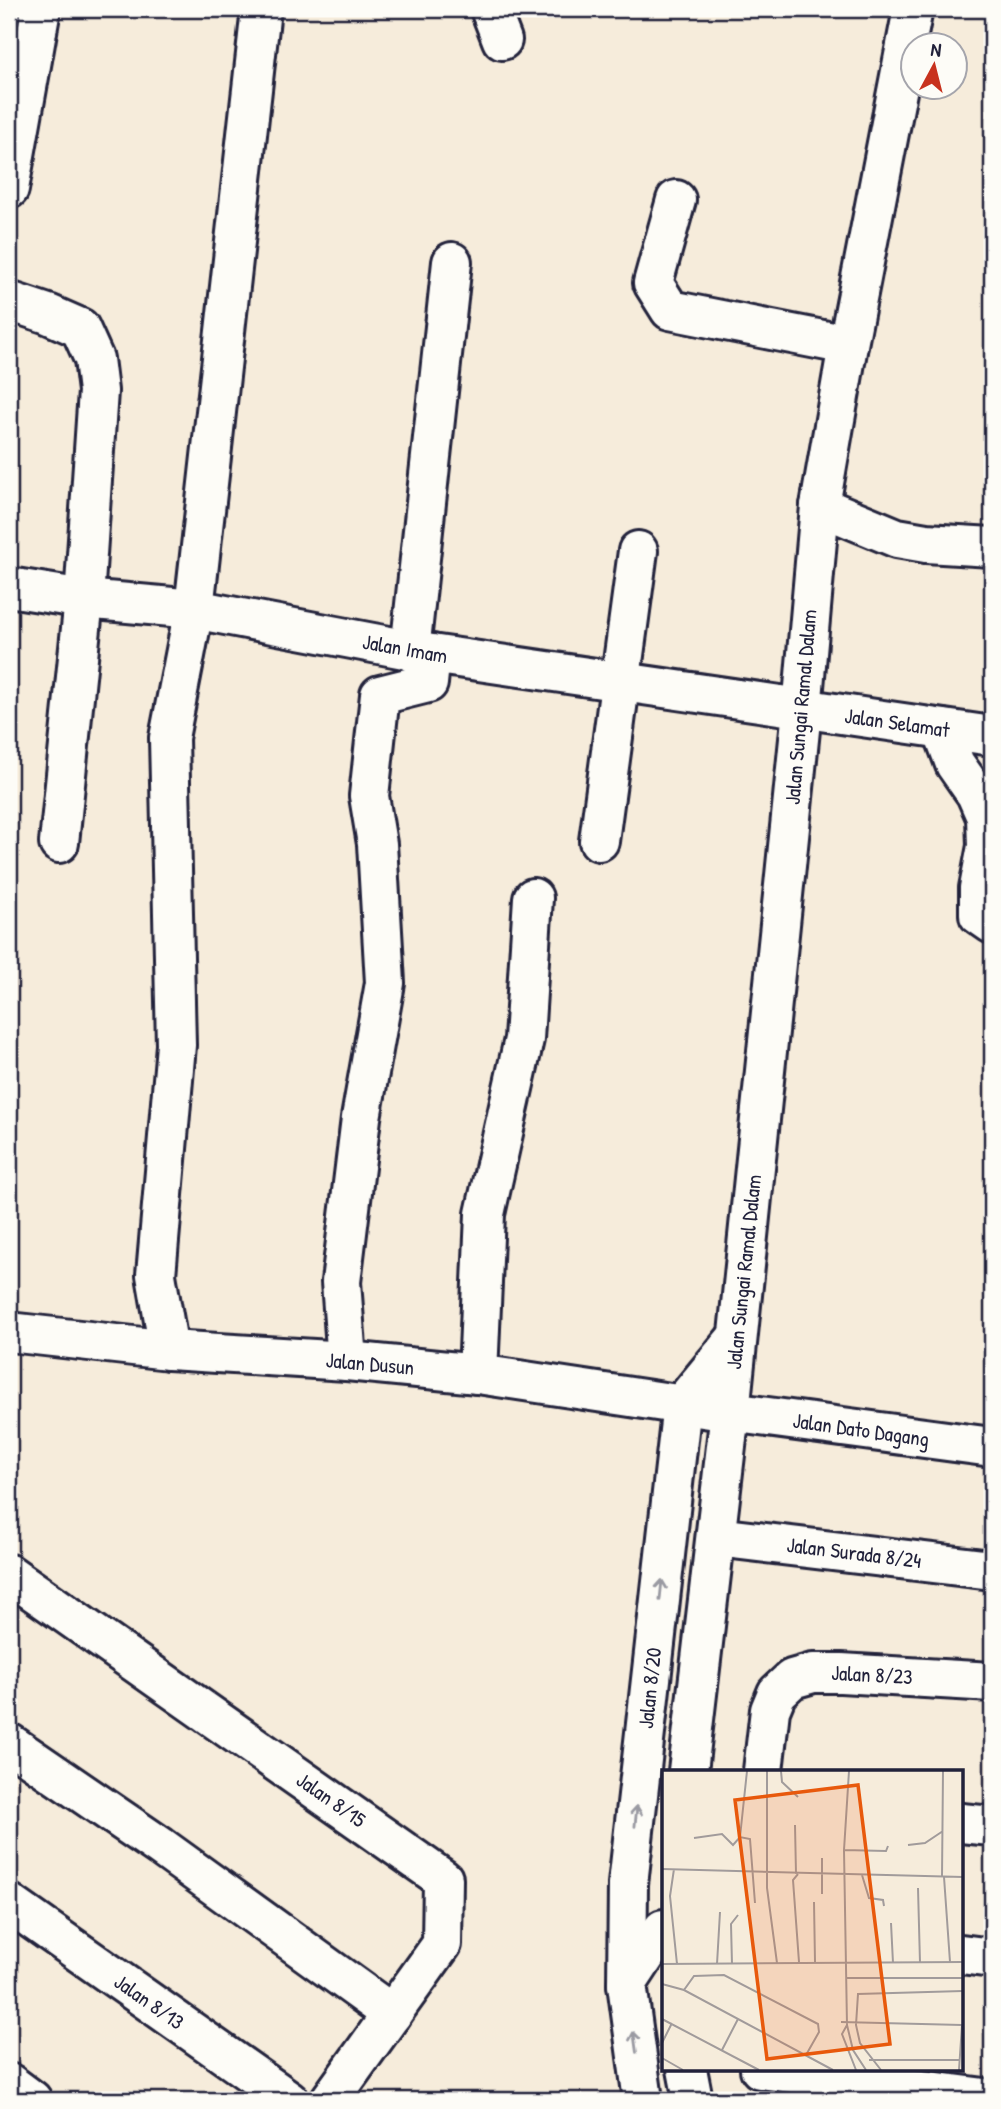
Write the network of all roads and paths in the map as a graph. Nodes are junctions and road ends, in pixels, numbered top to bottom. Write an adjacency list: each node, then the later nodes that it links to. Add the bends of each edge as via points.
1 (41, 9): 4 (street)
2 (261, 9): 14 (street)
3 (913, 9): 8 (street, Jalan Sungai Ramal Dalam)
4 (9, 189)
5 (676, 200): 8 (street, via 653,283 670,310)
6 (452, 262): 15 (street)
7 (9, 301): 13 (street, via 80,328 94,359 97,418)
8 (848, 345): 9 (street, Jalan Sungai Ramal Dalam)
9 (820, 506): 10 (street, via 897,538); 17 (street, Jalan Sungai Ramal Dalam)
10 (992, 547)
11 (638, 551): 16 (street)
12 (9, 587): 13 (street, Jalan Imam)
13 (83, 599): 14 (street, Jalan Imam); 21 (street)
14 (194, 609): 15 (street, Jalan Imam); 26 (street, via 169,738 176,1045 156,1275)
15 (420, 652): 16 (street, Jalan Imam); 27 (street, via 428,683 380,695 369,796 377,844 385,983 361,1118 341,1282)
16 (620, 681): 17 (street, Jalan Imam); 20 (street)
17 (802, 710): 18 (street, Jalan Selamat); 25 (street, Jalan Sungai Ramal Dalam)
18 (942, 729): 19 (street, Jalan Selamat); 23 (street, via 955,764 986,817 979,915)
19 (992, 736)
20 (599, 841)
21 (59, 843)
22 (533, 898): 28 (street, via 524,1039 485,1214)
23 (992, 925)
24 (9, 1332): 26 (street, Jalan Dusun)
25 (737, 1337): 29 (street); 30 (street, Jalan Sungai Ramal Dalam)
26 (169, 1350): 27 (street, Jalan Dusun)
27 (347, 1361): 28 (street, Jalan Dusun)
28 (478, 1374): 29 (street, Jalan Dusun)
29 (682, 1404): 30 (street, Jalan Dusun); 41 (street, Jalan 8/20, one-way to 29)
30 (730, 1412): 31 (street, Jalan Dato Dagang); 32 (street)
31 (992, 1447)
32 (716, 1536): 33 (street, Jalan Surada 8/24); 37 (street)
33 (992, 1570)
34 (9, 1574): 48 (street, Jalan 8/15, via 443,1879 442,1944)
35 (992, 1682): 38 (street, Jalan 8/23, via 841,1673 792,1679 770,1710)
36 (9, 1743): 48 (street)
37 (688, 1770)
38 (762, 1770)
39 (962, 1822): 40 (street)
40 (992, 1826)
41 (628, 1884): 43 (street); 47 (street, Jalan 8/20)
42 (9, 1903): 55 (street, Jalan 8/13)
43 (662, 1911)
44 (662, 1931): 47 (street)
45 (962, 1954): 46 (street)
46 (992, 1958)
47 (627, 1984): 57 (street, Jalan 8/20, one-way to 47)
48 (392, 2014): 56 (street, Jalan 8/15)
49 (687, 2070): 58 (street)
50 (759, 2070): 59 (street)
51 (767, 2070): 53 (street)
52 (9, 2083): 54 (street)
53 (992, 2099)
54 (32, 2100)
55 (289, 2100)
56 (330, 2100)
57 (643, 2100)
58 (693, 2100)
59 (766, 2100)

